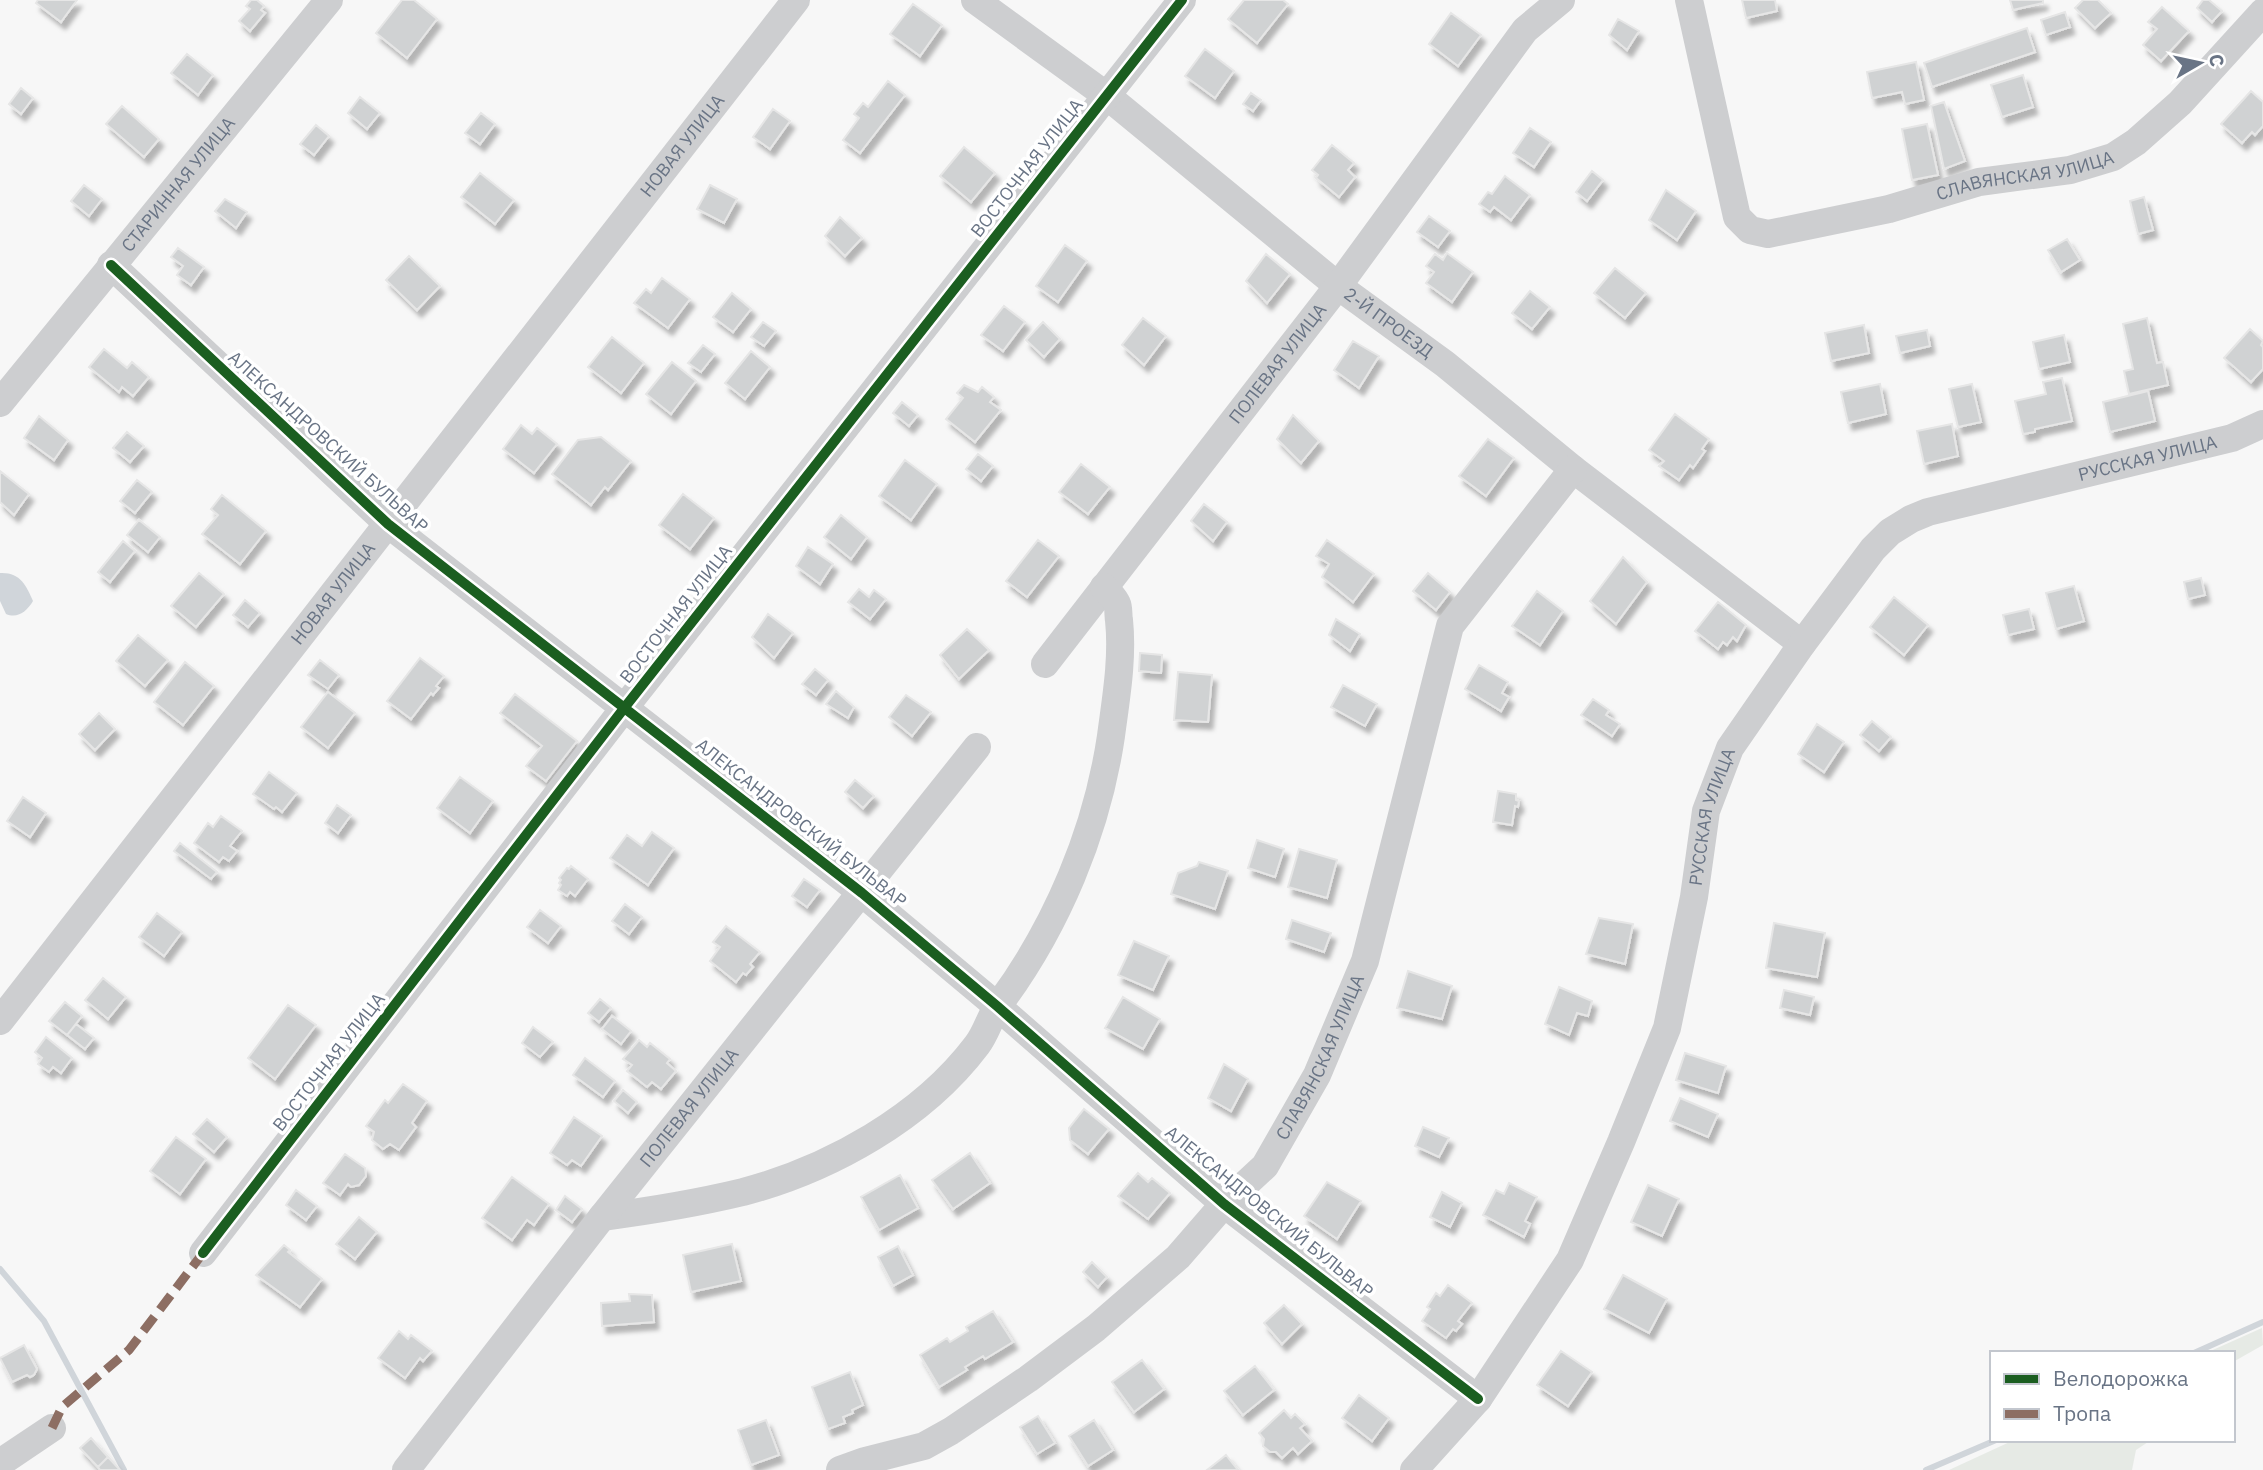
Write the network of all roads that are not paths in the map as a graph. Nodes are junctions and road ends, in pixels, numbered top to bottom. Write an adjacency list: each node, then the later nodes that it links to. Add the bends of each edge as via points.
1 (329, 0): 9 (street, СТАРИННАЯ УЛИЦА)
2 (796, 0): 14 (street, НОВАЯ УЛИЦА)
3 (975, 0): 8 (street, 2-Й ПРОЕЗД)
4 (1182, 0): 8 (street, ВОСТОЧНАЯ УЛИЦА)
5 (1561, 0): 10 (street, ПОЛЕВАЯ УЛИЦА, via 1525,30)
6 (1689, 0): 7 (street, СЛАВЯНСКАЯ УЛИЦА, via 1737,217 1750,230 1768,234 1889,209 1979,182 2070,170 2113,157 2180,103)
7 (2263, 12)
8 (1107, 96): 10 (street, 2-Й ПРОЕЗД); 18 (street, ВОСТОЧНАЯ УЛИЦА)
9 (111, 265): 11 (street, СТАРИННАЯ УЛИЦА); 14 (street, АЛЕКСАНДРОВСКИЙ БУЛЬВАР)
10 (1338, 286): 13 (street, 2-Й ПРОЕЗД, via 1445,364); 15 (street, ПОЛЕВАЯ УЛИЦА)
11 (0, 403)
12 (2263, 424): 16 (street, РУССКАЯ УЛИЦА, via 2232,438 1911,519 1873,549)
13 (1573, 469): 16 (street, 2-Й ПРОЕЗД); 23 (street, СЛАВЯНСКАЯ УЛИЦА, via 1450,626 1365,961 1317,1075 1265,1166)
14 (388, 524): 18 (street, АЛЕКСАНДРОВСКИЙ БУЛЬВАР); 22 (street, НОВАЯ УЛИЦА)
15 (1104, 587): 17 (street, ПОЛЕВАЯ УЛИЦА); 21 (street, via 1117,604 1120,634 1106,768 1091,820 1045,934)
16 (1802, 644): 26 (street, РУССКАЯ УЛИЦА, via 1730,748 1706,811 1667,1028 1621,1142 1570,1260)
17 (1045, 664)
18 (625, 707): 20 (street, АЛЕКСАНДРОВСКИЙ БУЛЬВАР); 25 (street, ВОСТОЧНАЯ УЛИЦА)
19 (977, 747): 20 (street, ПОЛЕВАЯ УЛИЦА)
20 (862, 893): 21 (street, АЛЕКСАНДРОВСКИЙ БУЛЬВАР); 24 (street, ПОЛЕВАЯ УЛИЦА)
21 (997, 1006): 23 (street, АЛЕКСАНДРОВСКИЙ БУЛЬВАР); 24 (street, via 978,1044 937,1089 848,1151 744,1191)
22 (0, 1021)
23 (1224, 1204): 26 (street, АЛЕКСАНДРОВСКИЙ БУЛЬВАР); 30 (street, СЛАВЯНСКАЯ УЛИЦА, via 1178,1256 1096,1328 1028,1379 924,1446)
24 (602, 1217): 29 (street, ПОЛЕВАЯ УЛИЦА)
25 (203, 1253)
26 (1478, 1399): 31 (street, РУССКАЯ УЛИЦА)
27 (52, 1428): 28 (street)
28 (0, 1463)
29 (406, 1470)
30 (840, 1470)
31 (1414, 1470)

